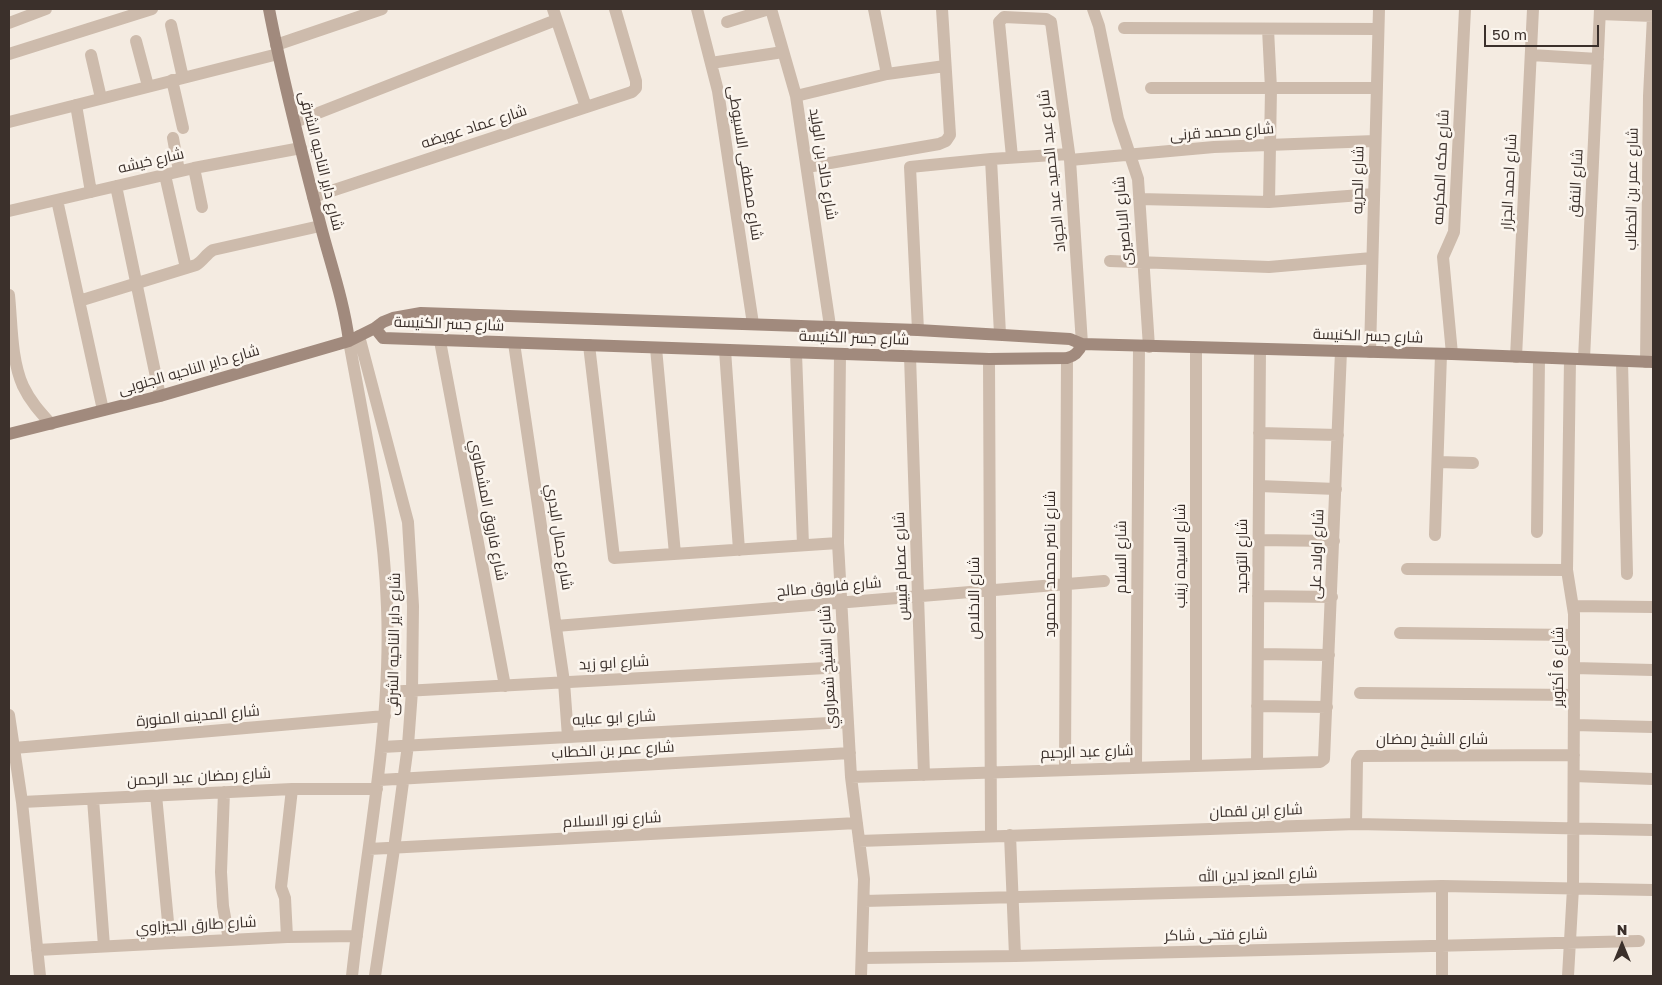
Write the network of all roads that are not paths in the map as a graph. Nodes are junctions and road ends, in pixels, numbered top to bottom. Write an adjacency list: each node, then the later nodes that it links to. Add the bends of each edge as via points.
1 (46, 9): 19 (street)
2 (152, 9): 27 (street)
3 (269, 9): 25 (main road, شارع داير الناحيه الشرقى)
4 (382, 9): 25 (street)
5 (615, 9): 42 (street, شارع عماد عويضه, via 636,88)
6 (697, 9): 31 (street, شارع مصطفى الاسيوطى)
7 (770, 9): 18 (street); 26 (street, شارع خالد بن الوليد)
8 (874, 9): 33 (street)
9 (942, 9): 32 (street)
10 (1092, 9): 50 (street, شارع الاباصيرى, via 1099,26 1118,119)
11 (1379, 9): 23 (street, شارع الحريه)
12 (1465, 9): 94 (street, شارع مكه المكرمه, via 1454,232 1443,257)
13 (1533, 9): 29 (street, شارع احمد الجزار)
14 (1600, 12): 17 (street); 30 (street, شارع النفق)
15 (1024, 13): 51 (street, via 1004,17 999,22); 52 (street, شارع عبد الحميد عبد الجواد, via 1051,22)
16 (555, 14): 42 (street); 44 (street)
17 (1653, 16): 103 (street, شارع عمر بن الخطاب, via 1649,96)
18 (727, 22)
19 (9, 23)
20 (171, 25): 34 (street)
21 (1124, 28): 22 (street)
22 (1268, 29): 23 (street); 38 (street)
23 (1378, 30): 37 (street, شارع الحريه)
24 (136, 41): 35 (street)
25 (277, 50): 34 (street); 44 (main road, شارع داير الناحيه الشرقى)
26 (783, 52): 31 (street); 39 (street, شارع خالد بن الوليد)
27 (9, 54)
28 (91, 55): 40 (street)
29 (1531, 55): 30 (street); 96 (street, شارع احمد الجزار)
30 (1598, 59): 101 (street, شارع النفق)
31 (711, 63): 75 (street, شارع مصطفى الاسيوطى)
32 (945, 66): 33 (street); 54 (street, via 950,134 946,141)
33 (887, 74): 39 (street)
34 (178, 79): 35 (street); 45 (street)
35 (148, 86): 40 (street)
36 (1151, 88): 38 (street)
37 (1377, 88): 38 (street); 47 (street, شارع الحريه)
38 (1271, 89): 48 (street)
39 (796, 96): 54 (street, شارع خالد بن الوليد)
40 (101, 98): 41 (street)
41 (76, 105): 43 (street); 59 (street)
42 (586, 107): 61 (street, شارع عماد عويضه)
43 (9, 122)
44 (295, 122): 49 (main road, شارع داير الناحيه الشرقى)
45 (183, 128)
46 (173, 138): 56 (street)
47 (1376, 141): 48 (street, شارع محمد قرنى); 60 (street, شارع الحريه)
48 (1270, 145): 50 (street, شارع محمد قرنى); 64 (street)
49 (301, 148): 55 (street, شارع خيشه); 61 (main road, شارع داير الناحيه الشرقى)
50 (1131, 156): 52 (street, شارع محمد قرنى); 62 (street, شارع الاباصيرى)
51 (1012, 157): 52 (street, شارع محمد قرنى); 53 (street, شارع محمد قرنى)
52 (1070, 157): 83 (street, شارع عبد الحميد عبد الجواد)
53 (990, 159): 78 (street, شارع محمد قرنى, via 911,166 909,170); 79 (street)
54 (807, 167): 76 (street, شارع خالد بن الوليد)
55 (194, 168): 56 (street, شارع خيشه); 65 (street)
56 (180, 171): 57 (street, شارع خيشه)
57 (165, 175): 58 (street, شارع خيشه); 71 (street)
58 (116, 186): 59 (street, شارع خيشه); 72 (street)
59 (91, 192): 63 (street, شارع خيشه)
60 (1374, 194): 64 (street); 68 (street, شارع الحريه)
61 (313, 197): 67 (main road, شارع داير الناحيه الشرقى)
62 (1140, 199): 64 (street); 70 (street, شارع الاباصيرى)
63 (57, 200): 66 (street, شارع خيشه); 74 (street)
64 (1269, 202)
65 (202, 207)
66 (9, 211)
67 (320, 226): 71 (street, via 213,250 201,262); 80 (main road, شارع داير الناحيه الشرقى)
68 (1372, 258): 70 (street, via 1269,267); 91 (street, شارع الحريه)
69 (1110, 261): 70 (street)
70 (1144, 262): 85 (street, شارع الاباصيرى)
71 (186, 268): 72 (street)
72 (136, 283): 74 (street); 104 (street)
73 (9, 295): 106 (street, via 16,364 23,386)
74 (79, 301): 105 (street)
75 (753, 324): 76 (main road, شارع جسر الكنيسة); 77 (main road, شارع جسر الكنيسة, via 421,313 393,318)
76 (830, 326): 78 (main road, شارع جسر الكنيسة)
77 (375, 328): 80 (main road, شارع داير الناحيه الجنوبى); 81 (main road, شارع جسر الكنيسة, via 383,338)
78 (918, 330): 79 (main road, شارع جسر الكنيسة)
79 (1000, 334): 83 (main road, شارع جسر الكنيسة, via 1070,339)
80 (354, 339): 104 (main road, شارع داير الناحيه الجنوبى); 144 (street, شارع داير الناحيه الشرقى, via 408,522 413,606); 145 (street, شارع داير الناحيه الشرقى, via 382,533 387,608)
81 (440, 341): 82 (main road, شارع جسر الكنيسة); 143 (street, شارع فاروق المشطاوي)
82 (514, 343): 84 (main road, شارع جسر الكنيسة); 134 (street, شارع جمال البدري)
83 (1082, 344): 85 (main road, شارع جسر الكنيسة); 97 (main road, via 1074,356)
84 (588, 345): 86 (main road, شارع جسر الكنيسة); 121 (street, via 614,558)
85 (1144, 346): 87 (main road, شارع جسر الكنيسة); 164 (street, شارع السلام)
86 (656, 348): 89 (main road, شارع جسر الكنيسة); 121 (street)
87 (1196, 348): 88 (main road, شارع جسر الكنيسة); 163 (street, شارع السيده زينب)
88 (1260, 349): 90 (main road, شارع جسر الكنيسة); 107 (street, شارع التوحيد)
89 (725, 350): 92 (main road, شارع جسر الكنيسة); 120 (street)
90 (1341, 351): 91 (main road, شارع جسر الكنيسة); 109 (street, شارع اولاد على)
91 (1370, 352): 94 (main road, شارع جسر الكنيسة)
92 (796, 353): 93 (main road, شارع جسر الكنيسة); 119 (street)
93 (840, 354): 95 (main road, شارع جسر الكنيسة); 118 (street, شارع الشيخ شعراوي)
94 (1446, 354): 96 (main road, شارع جسر الكنيسة); 110 (street, شارع مكه المكرمه)
95 (910, 356): 99 (main road, شارع جسر الكنيسة); 128 (street, شارع عصام قبيس)
96 (1516, 357): 98 (main road, شارع جسر الكنيسة)
97 (1066, 358): 99 (main road, شارع جسر الكنيسة); 126 (street, شارع ناصر محمد محمود)
98 (1539, 358): 100 (main road, شارع جسر الكنيسة); 114 (street)
99 (988, 359): 127 (street, شارع الاخلاص)
100 (1570, 359): 101 (main road, شارع جسر الكنيسة); 123 (street, شارع 6 أكتوبر)
101 (1584, 360): 102 (main road, شارع جسر الكنيسة)
102 (1622, 361): 103 (main road, شارع جسر الكنيسة); 124 (street)
103 (1650, 362)
104 (160, 396): 105 (main road, شارع داير الناحيه الجنوبى)
105 (103, 410): 106 (main road, شارع داير الناحيه الجنوبى)
106 (51, 424): 108 (main road, شارع داير الناحيه الجنوبى)
107 (1259, 433): 109 (street); 112 (street, شارع التوحيد)
108 (9, 434)
109 (1338, 435): 113 (street, شارع اولاد على)
110 (1438, 462): 111 (street); 115 (street, شارع مكه المكرمه)
111 (1472, 462)
112 (1259, 486): 113 (street); 116 (street, شارع التوحيد)
113 (1336, 489): 117 (street, شارع اولاد على)
114 (1537, 532)
115 (1435, 535)
116 (1258, 540): 117 (street); 129 (street, شارع التوحيد)
117 (1334, 541): 130 (street, شارع اولاد على)
118 (838, 543): 119 (street); 131 (street, شارع الشيخ شعراوي)
119 (803, 545): 120 (street)
120 (739, 550): 121 (street)
121 (675, 554)
122 (1407, 569): 123 (street)
123 (1567, 570): 132 (street, شارع 6 أكتوبر)
124 (1627, 574)
125 (1104, 581): 126 (street, شارع فاروق صالح)
126 (1066, 584): 127 (street, شارع فاروق صالح); 165 (street, شارع ناصر محمد محمود)
127 (990, 590): 128 (street, شارع فاروق صالح); 166 (street, شارع الاخلاص)
128 (918, 596): 131 (street, شارع فاروق صالح); 167 (street, شارع عصام قبيس)
129 (1258, 596): 130 (street); 137 (street, شارع التوحيد)
130 (1332, 597): 138 (street, شارع اولاد على)
131 (840, 603): 134 (street, شارع فاروق صالح); 139 (street, شارع الشيخ شعراوي)
132 (1573, 606): 133 (street); 136 (street, شارع 6 أكتوبر)
133 (1653, 607)
134 (556, 626): 142 (street, شارع جمال البدري)
135 (1400, 633): 136 (street)
136 (1574, 635): 140 (street, شارع 6 أكتوبر)
137 (1258, 654): 138 (street); 148 (street, شارع التوحيد)
138 (1329, 656): 149 (street, شارع اولاد على)
139 (844, 667): 142 (street, شارع ابو زيد); 152 (street, شارع الشيخ شعراوي)
140 (1574, 668): 141 (street); 147 (street, شارع 6 أكتوبر)
141 (1653, 670)
142 (564, 682): 143 (street, شارع ابو زيد); 155 (street, شارع جمال البدري)
143 (505, 686): 144 (street, شارع ابو زيد)
144 (412, 691): 145 (street, شارع ابو زيد); 156 (street, شارع داير الناحيه الشرقى)
145 (386, 692): 151 (street, شارع داير الناحيه الشرقى)
146 (1360, 693): 147 (street)
147 (1574, 695): 153 (street, شارع 6 أكتوبر)
148 (1257, 706): 149 (street); 162 (street, شارع التوحيد)
149 (1327, 707): 161 (street, شارع اولاد على)
150 (9, 715): 158 (street)
151 (384, 716): 157 (street, شارع داير الناحيه الشرقى); 158 (street, شارع المدينه المنورة)
152 (848, 722): 155 (street, شارع ابو عبايه); 159 (street, شارع الشيخ شعراوي)
153 (1574, 725): 154 (street); 160 (street, شارع 6 أكتوبر)
154 (1653, 727)
155 (568, 737): 156 (street, شارع ابو عبايه)
156 (408, 745): 157 (street, شارع ابو عبايه); 170 (street, شارع داير الناحيه الشرقى)
157 (382, 747): 172 (street, شارع داير الناحيه الشرقى)
158 (14, 748): 177 (street)
159 (850, 753): 169 (street, شارع الشيخ شعراوي); 170 (street, شارع عمر بن الخطاب)
160 (1574, 755): 168 (street, شارع 6 أكتوبر); 179 (street, شارع الشيخ رمضان, via 1360,756 1357,761)
161 (1324, 759): 162 (street, شارع عبد الرحيم, via 1320,762)
162 (1257, 763): 163 (street, شارع عبد الرحيم)
163 (1196, 765): 164 (street, شارع عبد الرحيم)
164 (1136, 767): 165 (street, شارع عبد الرحيم)
165 (1065, 769): 166 (street, شارع عبد الرحيم)
166 (991, 772): 167 (street, شارع عبد الرحيم); 182 (street, شارع الاخلاص)
167 (924, 775): 169 (street, شارع عبد الرحيم)
168 (1574, 776): 171 (street); 180 (street, شارع 6 أكتوبر)
169 (851, 777): 178 (street, شارع الشيخ شعراوي)
170 (404, 778): 172 (street, شارع عمر بن الخطاب); 186 (street, شارع داير الناحيه الشرقى)
171 (1653, 778)
172 (378, 785): 173 (street, شارع رمضان عبد الرحمن); 185 (street, شارع داير الناحيه الشرقى)
173 (292, 789): 174 (street, شارع رمضان عبد الرحمن); 193 (street, via 281,887 285,898)
174 (224, 792): 175 (street, شارع رمضان عبد الرحمن); 194 (street, via 223,906)
175 (156, 795): 176 (street, شارع رمضان عبد الرحمن); 196 (street)
176 (93, 799): 177 (street, شارع رمضان عبد الرحمن); 198 (street)
177 (22, 802): 200 (street)
178 (857, 823): 184 (street, شارع الشيخ شعراوي); 186 (street, شارع نور الاسلام)
179 (1356, 824): 180 (street, شارع ابن لقمان); 183 (street, شارع ابن لقمان)
180 (1574, 828): 181 (street, شارع ابن لقمان); 188 (street, شارع 6 أكتوبر)
181 (1653, 830)
182 (991, 836): 183 (street, شارع ابن لقمان); 184 (street, شارع ابن لقمان)
183 (1010, 836): 190 (street)
184 (859, 840): 191 (street, شارع الشيخ شعراوي)
185 (369, 849): 186 (street, شارع نور الاسلام); 192 (street, شارع داير الناحيه الشرقى)
186 (394, 849): 205 (street, شارع داير الناحيه الشرقى)
187 (1442, 886): 188 (street, شارع المعز لدين الله); 190 (street, شارع المعز لدين الله); 199 (street)
188 (1574, 888): 189 (street, شارع المعز لدين الله); 197 (street, شارع 6 أكتوبر)
189 (1653, 890)
190 (1011, 898): 191 (street, شارع المعز لدين الله); 201 (street)
191 (864, 901): 202 (street, شارع الشيخ شعراوي)
192 (357, 936): 193 (street, شارع طارق الجيزاوي); 204 (street, شارع داير الناحيه الشرقى)
193 (287, 937): 194 (street, شارع طارق الجيزاوي)
194 (229, 940): 196 (street, شارع طارق الجيزاوي)
195 (1639, 941): 197 (street, شارع فتحى شاكر)
196 (170, 943): 198 (street, شارع طارق الجيزاوي)
197 (1570, 943): 199 (street, شارع فتحى شاكر); 208 (street, شارع 6 أكتوبر)
198 (104, 946): 200 (street, شارع طارق الجيزاوي)
199 (1442, 946): 201 (street, شارع فتحى شاكر); 207 (street)
200 (37, 950): 203 (street)
201 (1015, 956): 202 (street, شارع فتحى شاكر)
202 (862, 958): 206 (street, شارع الشيخ شعراوي)
203 (40, 976)
204 (352, 976)
205 (375, 976)
206 (862, 976)
207 (1442, 976)
208 (1568, 976)

